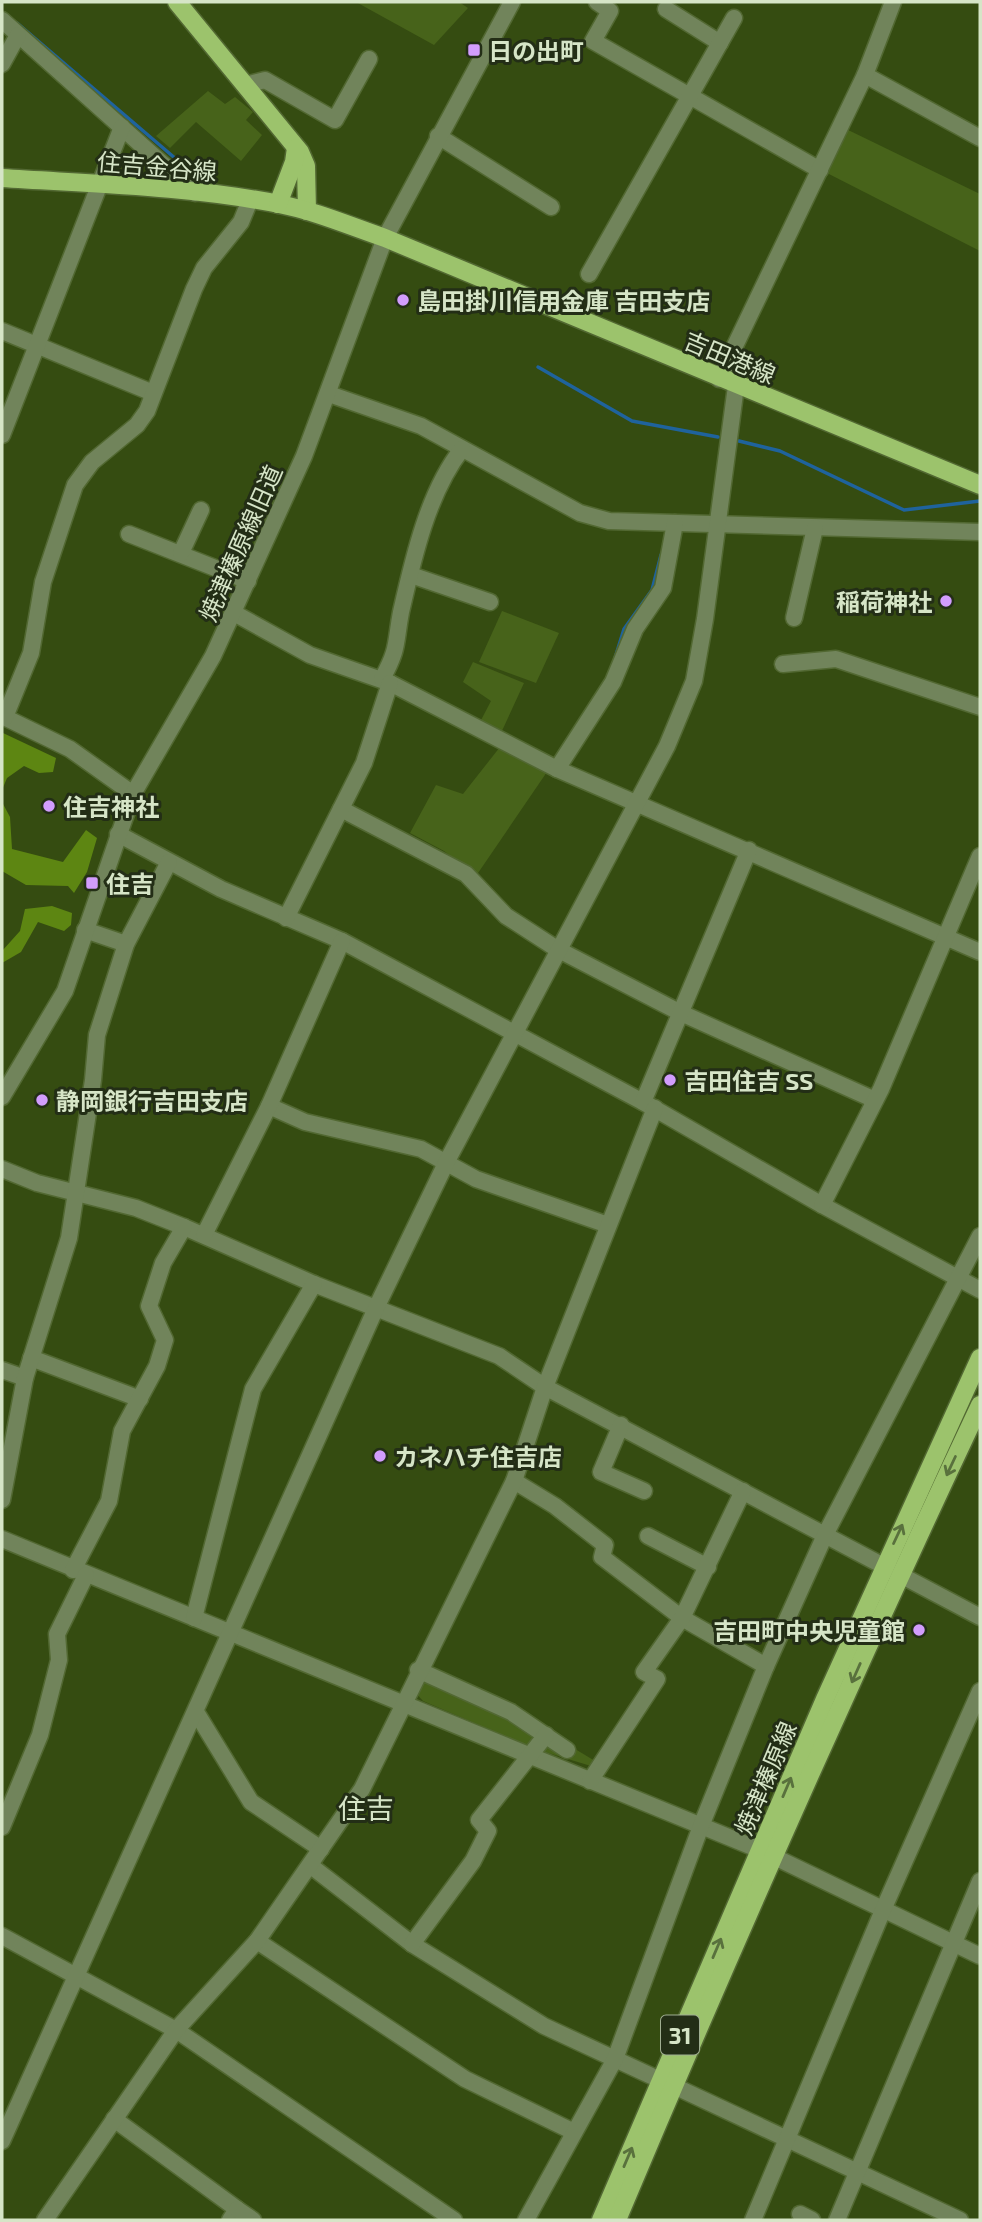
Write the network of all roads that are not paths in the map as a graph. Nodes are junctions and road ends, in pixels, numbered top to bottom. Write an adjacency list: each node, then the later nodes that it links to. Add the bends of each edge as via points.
1 (177, 2): 13 (main road)
2 (512, 2): 16 (street, 焼津榛原線旧道)
3 (597, 2): 14 (street, via 610,10 593,41)
4 (893, 2): 12 (street)
5 (666, 9): 9 (street)
6 (734, 18): 9 (street)
7 (2, 20): 8 (street)
8 (18, 35): 11 (street); 15 (street)
9 (720, 43): 14 (street)
10 (369, 59): 13 (street, via 335,120 265,80)
11 (2, 64)
12 (865, 75): 17 (street); 19 (street)
13 (245, 85): 18 (main road)
14 (687, 97): 19 (street); 28 (street)
15 (122, 127): 21 (street); 22 (street)
16 (438, 136): 25 (street); 27 (street, 焼津榛原線旧道)
17 (980, 138)
18 (296, 148): 24 (main road); 26 (main road, via 306,166)
19 (820, 170): 31 (street)
20 (2, 178): 21 (main road, 住吉金谷線)
21 (101, 184): 22 (main road, 住吉金谷線); 30 (street)
22 (195, 193): 23 (main road, 住吉金谷線)
23 (250, 200): 24 (main road, 住吉金谷線); 33 (street, via 241,222 204,268)
24 (278, 204): 26 (main road, 住吉金谷線)
25 (551, 207)
26 (307, 211): 27 (main road, 住吉金谷線)
27 (386, 238): 31 (main road, 吉田港線); 34 (street, 焼津榛原線旧道)
28 (589, 274)
29 (2, 331): 30 (street)
30 (35, 346): 33 (street); 35 (street)
31 (719, 379): 32 (main road, 吉田港線)
32 (736, 386): 37 (main road, 吉田港線); 40 (street)
33 (153, 393): 53 (street, via 136,425 92,462 75,485 43,582 31,653)
34 (328, 394): 36 (street, via 421,426); 46 (street, 焼津榛原線旧道)
35 (2, 435)
36 (461, 449): 39 (street, via 580,513 609,521); 45 (street, via 448,467)
37 (979, 485)
38 (201, 510): 44 (street)
39 (675, 523): 40 (street); 54 (street, via 663,588 635,629 613,682)
40 (716, 525): 41 (street); 56 (street, via 694,681)
41 (816, 528): 42 (street); 49 (street)
42 (980, 532)
43 (129, 534): 44 (street)
44 (181, 553): 46 (street)
45 (411, 575): 47 (street); 51 (street)
46 (248, 581): 48 (street, 焼津榛原線旧道)
47 (490, 602)
48 (234, 613): 51 (street, via 310,655); 55 (street, 焼津榛原線旧道)
49 (794, 618)
50 (783, 664): 52 (street, via 836,659)
51 (386, 681): 54 (street); 57 (street, via 364,763)
52 (980, 707)
53 (4, 717): 55 (street, via 70,749)
54 (557, 769): 56 (street)
55 (133, 794): 58 (street, 焼津榛原線旧道)
56 (636, 805): 59 (street); 67 (street)
57 (341, 809): 62 (street); 67 (street, via 466,874 506,916)
58 (118, 834): 61 (street); 63 (street, 焼津榛原線旧道)
59 (749, 850): 64 (street); 69 (street)
60 (980, 856): 64 (street)
61 (169, 862): 62 (street); 66 (street)
62 (286, 918): 65 (street)
63 (85, 930): 66 (street); 71 (street, 焼津榛原線旧道, via 65,991)
64 (947, 939): 68 (street); 72 (street)
65 (342, 941): 70 (street); 74 (street)
66 (126, 944): 77 (street, via 97,1035)
67 (557, 950): 69 (street); 70 (street)
68 (980, 952)
69 (681, 1013): 72 (street); 73 (street)
70 (514, 1032): 73 (street); 75 (street)
71 (2, 1096)
72 (875, 1100): 78 (street)
73 (650, 1105): 78 (street); 79 (street)
74 (268, 1106): 75 (street, via 305,1122 421,1149); 81 (street)
75 (447, 1161): 79 (street, via 475,1179); 86 (street)
76 (2, 1169): 77 (street)
77 (77, 1194): 80 (street, via 136,1208); 87 (street, via 69,1238)
78 (821, 1205): 83 (street)
79 (608, 1224): 91 (street)
80 (184, 1227): 81 (street); 92 (street, via 163,1263 149,1306 165,1340)
81 (204, 1235): 84 (street)
82 (980, 1236): 83 (street)
83 (961, 1279): 85 (street); 99 (street)
84 (314, 1284): 86 (street); 106 (street, via 253,1390)
85 (980, 1290)
86 (376, 1308): 91 (street, via 499,1356); 108 (street)
87 (31, 1358): 90 (street); 92 (street)
88 (980, 1358): 104 (main road, 焼津榛原線 / 31, one-way to 88)
89 (2, 1370): 90 (street)
90 (25, 1378): 98 (street)
91 (545, 1387): 94 (street); 95 (street)
92 (139, 1399): 103 (street, via 122,1431 109,1501)
93 (980, 1405): 104 (main road, 焼津榛原線 / 31, one-way to 104)
94 (621, 1425): 96 (street, via 601,1472); 97 (street)
95 (514, 1481): 107 (street, via 605,1545 602,1557); 110 (street)
96 (644, 1491)
97 (743, 1491): 99 (street); 102 (street)
98 (2, 1500)
99 (825, 1535): 104 (street); 109 (street)
100 (648, 1536): 102 (street)
101 (2, 1539): 103 (street)
102 (708, 1567): 107 (street)
103 (80, 1572): 106 (street); 119 (street, via 57,1634 59,1660 40,1735)
104 (891, 1572): 105 (street); 121 (main road, 焼津榛原線 / 31)
105 (980, 1617)
106 (194, 1618): 108 (street)
107 (682, 1618): 109 (street); 117 (street, via 644,1672 657,1679)
108 (232, 1633): 112 (street); 113 (street)
109 (766, 1666): 118 (street)
110 (418, 1670): 112 (street); 114 (street, via 512,1712)
111 (980, 1691): 124 (street)
112 (402, 1702): 116 (street); 120 (street, via 362,1789)
113 (196, 1712): 120 (street, via 251,1802); 130 (street)
114 (546, 1735): 115 (street); 116 (street)
115 (567, 1750)
116 (530, 1756): 117 (street); 128 (street, via 479,1820 488,1831 473,1861)
117 (590, 1781): 118 (street)
118 (701, 1826): 121 (street); 132 (street)
119 (2, 1827)
120 (321, 1849): 122 (street)
121 (767, 1854): 124 (street); 133 (main road, 焼津榛原線 / 31)
122 (311, 1866): 126 (street); 128 (street)
123 (980, 1881): 127 (street)
124 (883, 1910): 127 (street); 136 (street)
125 (2, 1936): 130 (street)
126 (257, 1941): 131 (street); 135 (street, via 465,2079)
127 (954, 1943): 129 (street); 138 (street)
128 (411, 1944): 132 (street, via 544,2026)
129 (980, 1956)
130 (77, 1978): 131 (street); 137 (street)
131 (176, 2030): 134 (street); 142 (street)
132 (615, 2059): 133 (street); 135 (street)
133 (667, 2083): 136 (street); 144 (main road, 焼津榛原線 / 31, one-way to 133); 145 (main road, 焼津榛原線 / 31)
134 (114, 2119): 139 (street); 140 (street)
135 (574, 2132): 143 (street)
136 (785, 2139): 138 (street); 146 (street)
137 (2, 2141)
138 (857, 2171): 147 (street); 148 (street)
139 (233, 2214): 141 (street)
140 (45, 2220)
141 (253, 2220)
142 (454, 2220)
143 (526, 2220)
144 (601, 2220)
145 (617, 2220)
146 (753, 2220)
147 (837, 2220)
148 (960, 2220)

